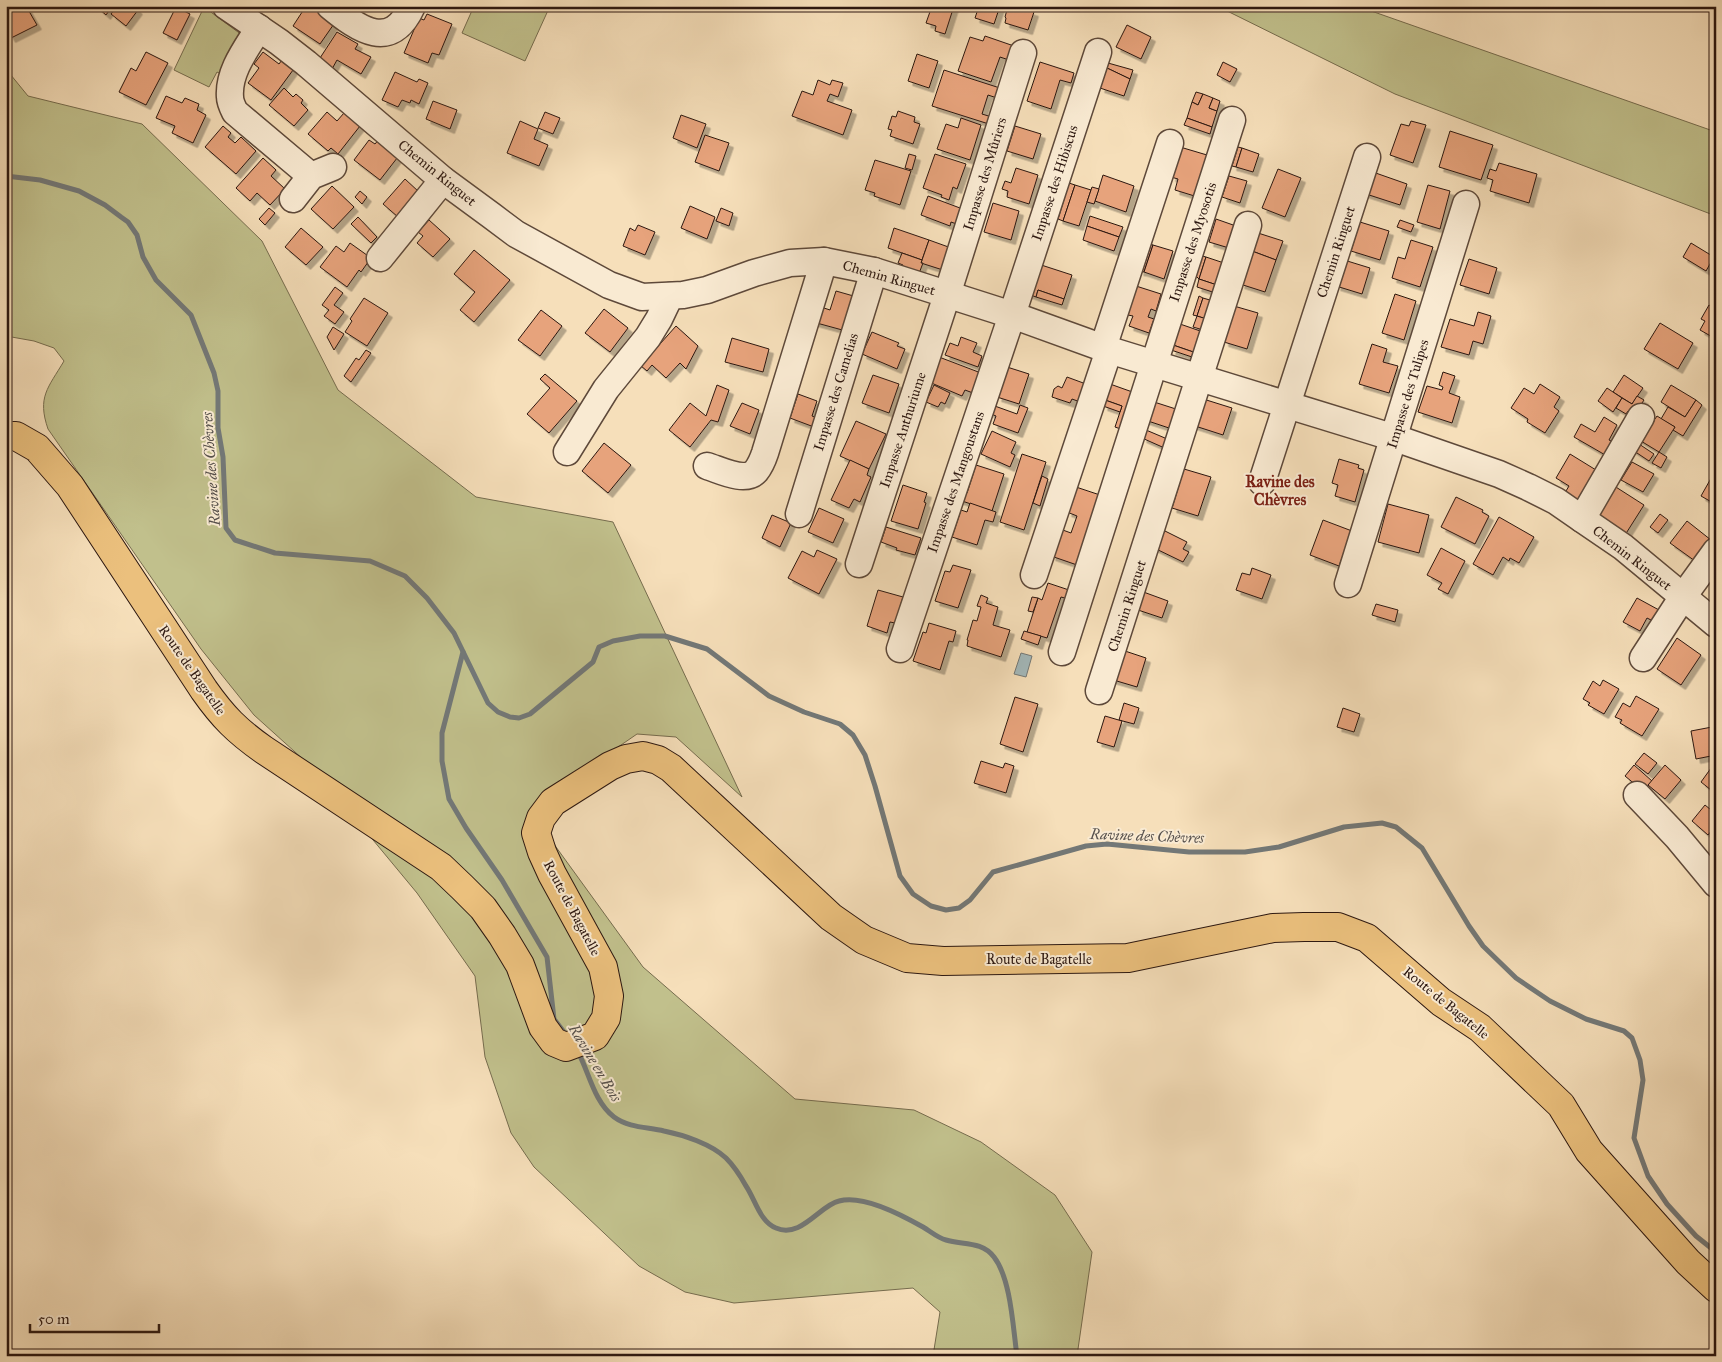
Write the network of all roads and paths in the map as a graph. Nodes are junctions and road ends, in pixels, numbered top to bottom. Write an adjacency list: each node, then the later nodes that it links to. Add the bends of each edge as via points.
1 (226, 6): 4 (street, Chemin Ringuet)
2 (330, 6): 3 (street, via 367,31 381,34 402,24)
3 (412, 6)
4 (259, 28): 10 (street, Chemin Ringuet, via 306,63); 11 (street, via 232,77 230,99 235,112 322,172)
5 (1098, 52): 19 (street, Impasse des Hibiscus)
6 (1023, 53): 17 (street, Impasse des Mûriers)
7 (1232, 120): 21 (street, Impasse des Myosotis)
8 (1170, 143): 20 (street)
9 (1367, 156): 23 (street, Chemin Ringuet)
10 (442, 180): 14 (street); 18 (street, Chemin Ringuet, via 516,234 610,285 642,297)
11 (293, 199)
12 (1466, 204): 26 (street, Impasse des Tulipes)
13 (1248, 225): 22 (street, Chemin Ringuet)
14 (380, 258)
15 (824, 261): 16 (street, Chemin Ringuet); 18 (street, Chemin Ringuet, via 790,264 707,290); 28 (street, via 760,464 748,476 737,476)
16 (874, 271): 17 (street, Chemin Ringuet); 30 (street, Impasse des Camelias)
17 (948, 295): 19 (street, Chemin Ringuet); 33 (street, Impasse Anthuriume)
18 (670, 296): 27 (street, via 648,337 606,389)
19 (1012, 315): 20 (street, Chemin Ringuet); 38 (street, Impasse des Mangoustans)
20 (1106, 349): 21 (street, Chemin Ringuet); 34 (street)
21 (1154, 364): 22 (street, Chemin Ringuet); 39 (street)
22 (1200, 378): 23 (street, Chemin Ringuet); 41 (street, Chemin Ringuet)
23 (1287, 405): 26 (street, Chemin Ringuet); 29 (street, Chemin Ringuet)
24 (1641, 417): 31 (street, Chemin Ringuet)
25 (6, 436): 44 (main road, Route de Bagatelle, via 16,436 38,448 70,486 222,715 264,750 440,867 483,908 520,965 543,1027 554,1042 566,1047 595,1036 606,1018 609,996 603,967 552,874 536,833 541,818 553,802 610,766 643,756 671,768 831,917 864,940 907,958 1128,958 1273,928 1304,926 1338,927 1367,938 1441,1002 1480,1028 1561,1105 1589,1151 1688,1262)
26 (1395, 438): 31 (street, Chemin Ringuet, via 1499,474 1556,501); 35 (street, Impasse des Tulipes)
27 (567, 452)
28 (707, 466)
29 (1262, 482)
30 (799, 514)
31 (1582, 518): 36 (street, Chemin Ringuet, via 1623,547)
32 (1716, 551): 36 (street)
33 (859, 564)
34 (1034, 575)
35 (1348, 584)
36 (1682, 598): 37 (street, Chemin Ringuet); 40 (street, Chemin Ringuet)
37 (1716, 624)
38 (900, 649)
39 (1062, 652)
40 (1644, 658)
41 (1099, 691)
42 (1637, 794): 43 (street)
43 (1716, 884)
44 (1716, 1288)

